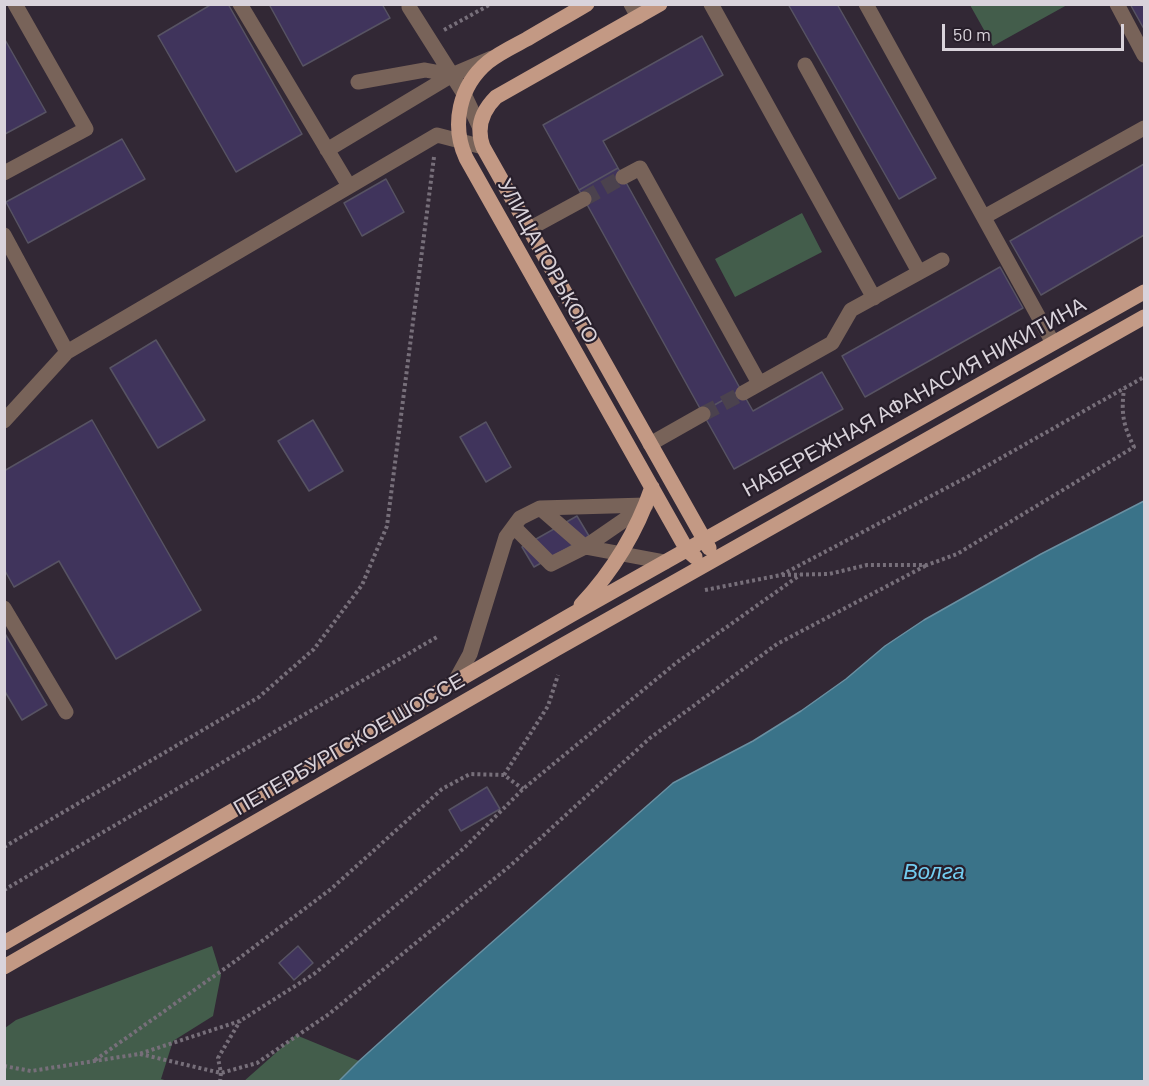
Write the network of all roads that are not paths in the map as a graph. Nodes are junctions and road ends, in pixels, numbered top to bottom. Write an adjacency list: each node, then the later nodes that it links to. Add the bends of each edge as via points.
1 (15, 4): 21 (lane, via 86,129)
2 (240, 4): 20 (lane)
3 (587, 4): 11 (main road, УЛИЦА ГОРЬКОГО)
4 (660, 4): 9 (main road)
5 (711, 4): 31 (lane)
6 (1117, 4): 10 (lane)
7 (872, 6): 25 (lane)
8 (410, 7): 13 (lane)
9 (634, 11): 16 (main road, via 501,94 488,106)
10 (1144, 55)
11 (496, 56): 13 (lane); 15 (main road, УЛИЦА ГОРЬКОГО, via 481,69)
12 (805, 64): 29 (lane)
13 (452, 75): 14 (lane, via 425,70); 15 (lane); 20 (lane)
14 (358, 82)
15 (464, 94): 16 (lane); 18 (main road, УЛИЦА ГОРЬКОГО, via 458,117)
16 (480, 128): 19 (main road)
17 (1144, 128): 25 (lane)
18 (460, 141): 19 (lane); 23 (lane, via 437,135); 40 (main road, УЛИЦА ГОРЬКОГО)
19 (483, 147): 26 (main road)
20 (327, 150): 23 (lane)
21 (4, 173)
22 (623, 177): 35 (lane, via 640,168)
23 (349, 186): 34 (lane)
24 (584, 199): 26 (lane)
25 (984, 217): 33 (lane)
26 (530, 229): 39 (main road)
27 (4, 235): 34 (lane)
28 (942, 260): 29 (lane)
29 (919, 272): 31 (lane)
30 (1144, 292): 33 (main road, НАБЕРЕЖНАЯ АФАНАСИЯ НИКИТИНА)
31 (874, 298): 35 (lane, via 851,310 831,343)
32 (1144, 317): 48 (main road, НАБЕРЕЖНАЯ АФАНАСИЯ НИКИТИНА)
33 (1053, 343): 44 (main road, НАБЕРЕЖНАЯ АФАНАСИЯ НИКИТИНА)
34 (67, 352): 38 (lane)
35 (759, 383): 36 (lane)
36 (743, 393)
37 (703, 414): 39 (lane)
38 (4, 421)
39 (650, 444): 44 (main road)
40 (652, 488): 41 (main road); 46 (main road, УЛИЦА ГОРЬКОГО)
41 (646, 505): 42 (lane); 45 (lane); 47 (main road)
42 (540, 508): 43 (lane, via 520,518); 45 (lane)
43 (514, 527): 45 (lane, via 551,564); 52 (lane, via 506,537 470,654)
44 (704, 540): 46 (main road, ПЕТЕРБУРГСКОЕ ШОССЕ); 48 (main road)
45 (585, 547): 47 (lane)
46 (687, 550): 48 (main road, via 697,559); 49 (main road, ПЕТЕРБУРГСКОЕ ШОССЕ)
47 (621, 553): 49 (lane); 51 (main road)
48 (715, 558): 55 (main road, ПЕТЕРБУРГСКОЕ ШОССЕ)
49 (665, 562): 51 (main road, ПЕТЕРБУРГСКОЕ ШОССЕ)
50 (4, 608): 53 (lane)
51 (571, 615): 52 (main road, ПЕТЕРБУРГСКОЕ ШОССЕ)
52 (454, 683): 54 (main road, ПЕТЕРБУРГСКОЕ ШОССЕ)
53 (66, 712)
54 (4, 943)
55 (4, 967)

